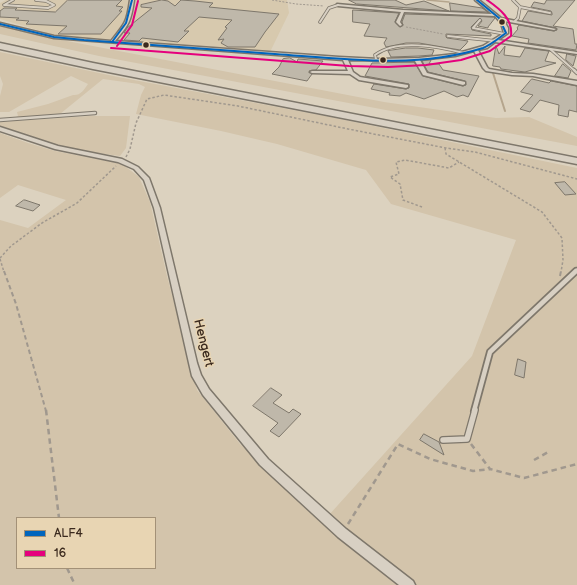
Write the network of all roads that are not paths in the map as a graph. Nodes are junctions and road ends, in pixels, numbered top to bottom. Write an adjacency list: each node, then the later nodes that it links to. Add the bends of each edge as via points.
1 (13, 0): 2 (lane, via 4,5 48,8 54,5)
2 (36, 0)
3 (132, 0): 22 (street, via 127,24)
4 (477, 0): 10 (street)
5 (513, 0): 7 (lane)
6 (338, 5): 8 (street); 14 (lane, via 329,8)
7 (520, 7): 9 (lane); 13 (lane)
8 (403, 11): 10 (street); 16 (street, via 398,22)
9 (550, 13)
10 (495, 15): 11 (street)
11 (500, 19): 13 (street); 18 (street, via 506,26)
12 (480, 20): 18 (lane, via 473,28)
13 (516, 21): 17 (street)
14 (320, 22)
15 (0, 24): 22 (street, via 54,37)
16 (400, 25)
17 (554, 29)
18 (505, 34): 21 (street)
19 (448, 36): 21 (lane)
20 (0, 41): 40 (highway)
21 (497, 41): 24 (street); 25 (street)
22 (112, 42): 28 (street)
23 (0, 46): 41 (highway)
24 (550, 49): 27 (street); 33 (lane)
25 (476, 50): 26 (street); 35 (street, via 488,70)
26 (464, 53): 29 (street); 30 (lane, via 425,47 392,47 377,52)
27 (577, 53)
28 (345, 59): 30 (street); 32 (street)
29 (417, 59): 30 (street); 34 (street, via 425,74)
30 (376, 60)
31 (312, 72): 32 (street)
32 (351, 73): 36 (street, via 359,78)
33 (577, 73)
34 (463, 83)
35 (577, 83)
36 (406, 86)
37 (96, 113): 38 (lane)
38 (0, 120)
39 (0, 129): 44 (street, Hengert, via 57,148 122,161 136,168 146,179 157,208 193,363 206,392 264,462 342,534)
40 (577, 154)
41 (577, 160)
42 (577, 270): 43 (lane, via 490,352 467,439)
43 (443, 440)
44 (409, 585)

